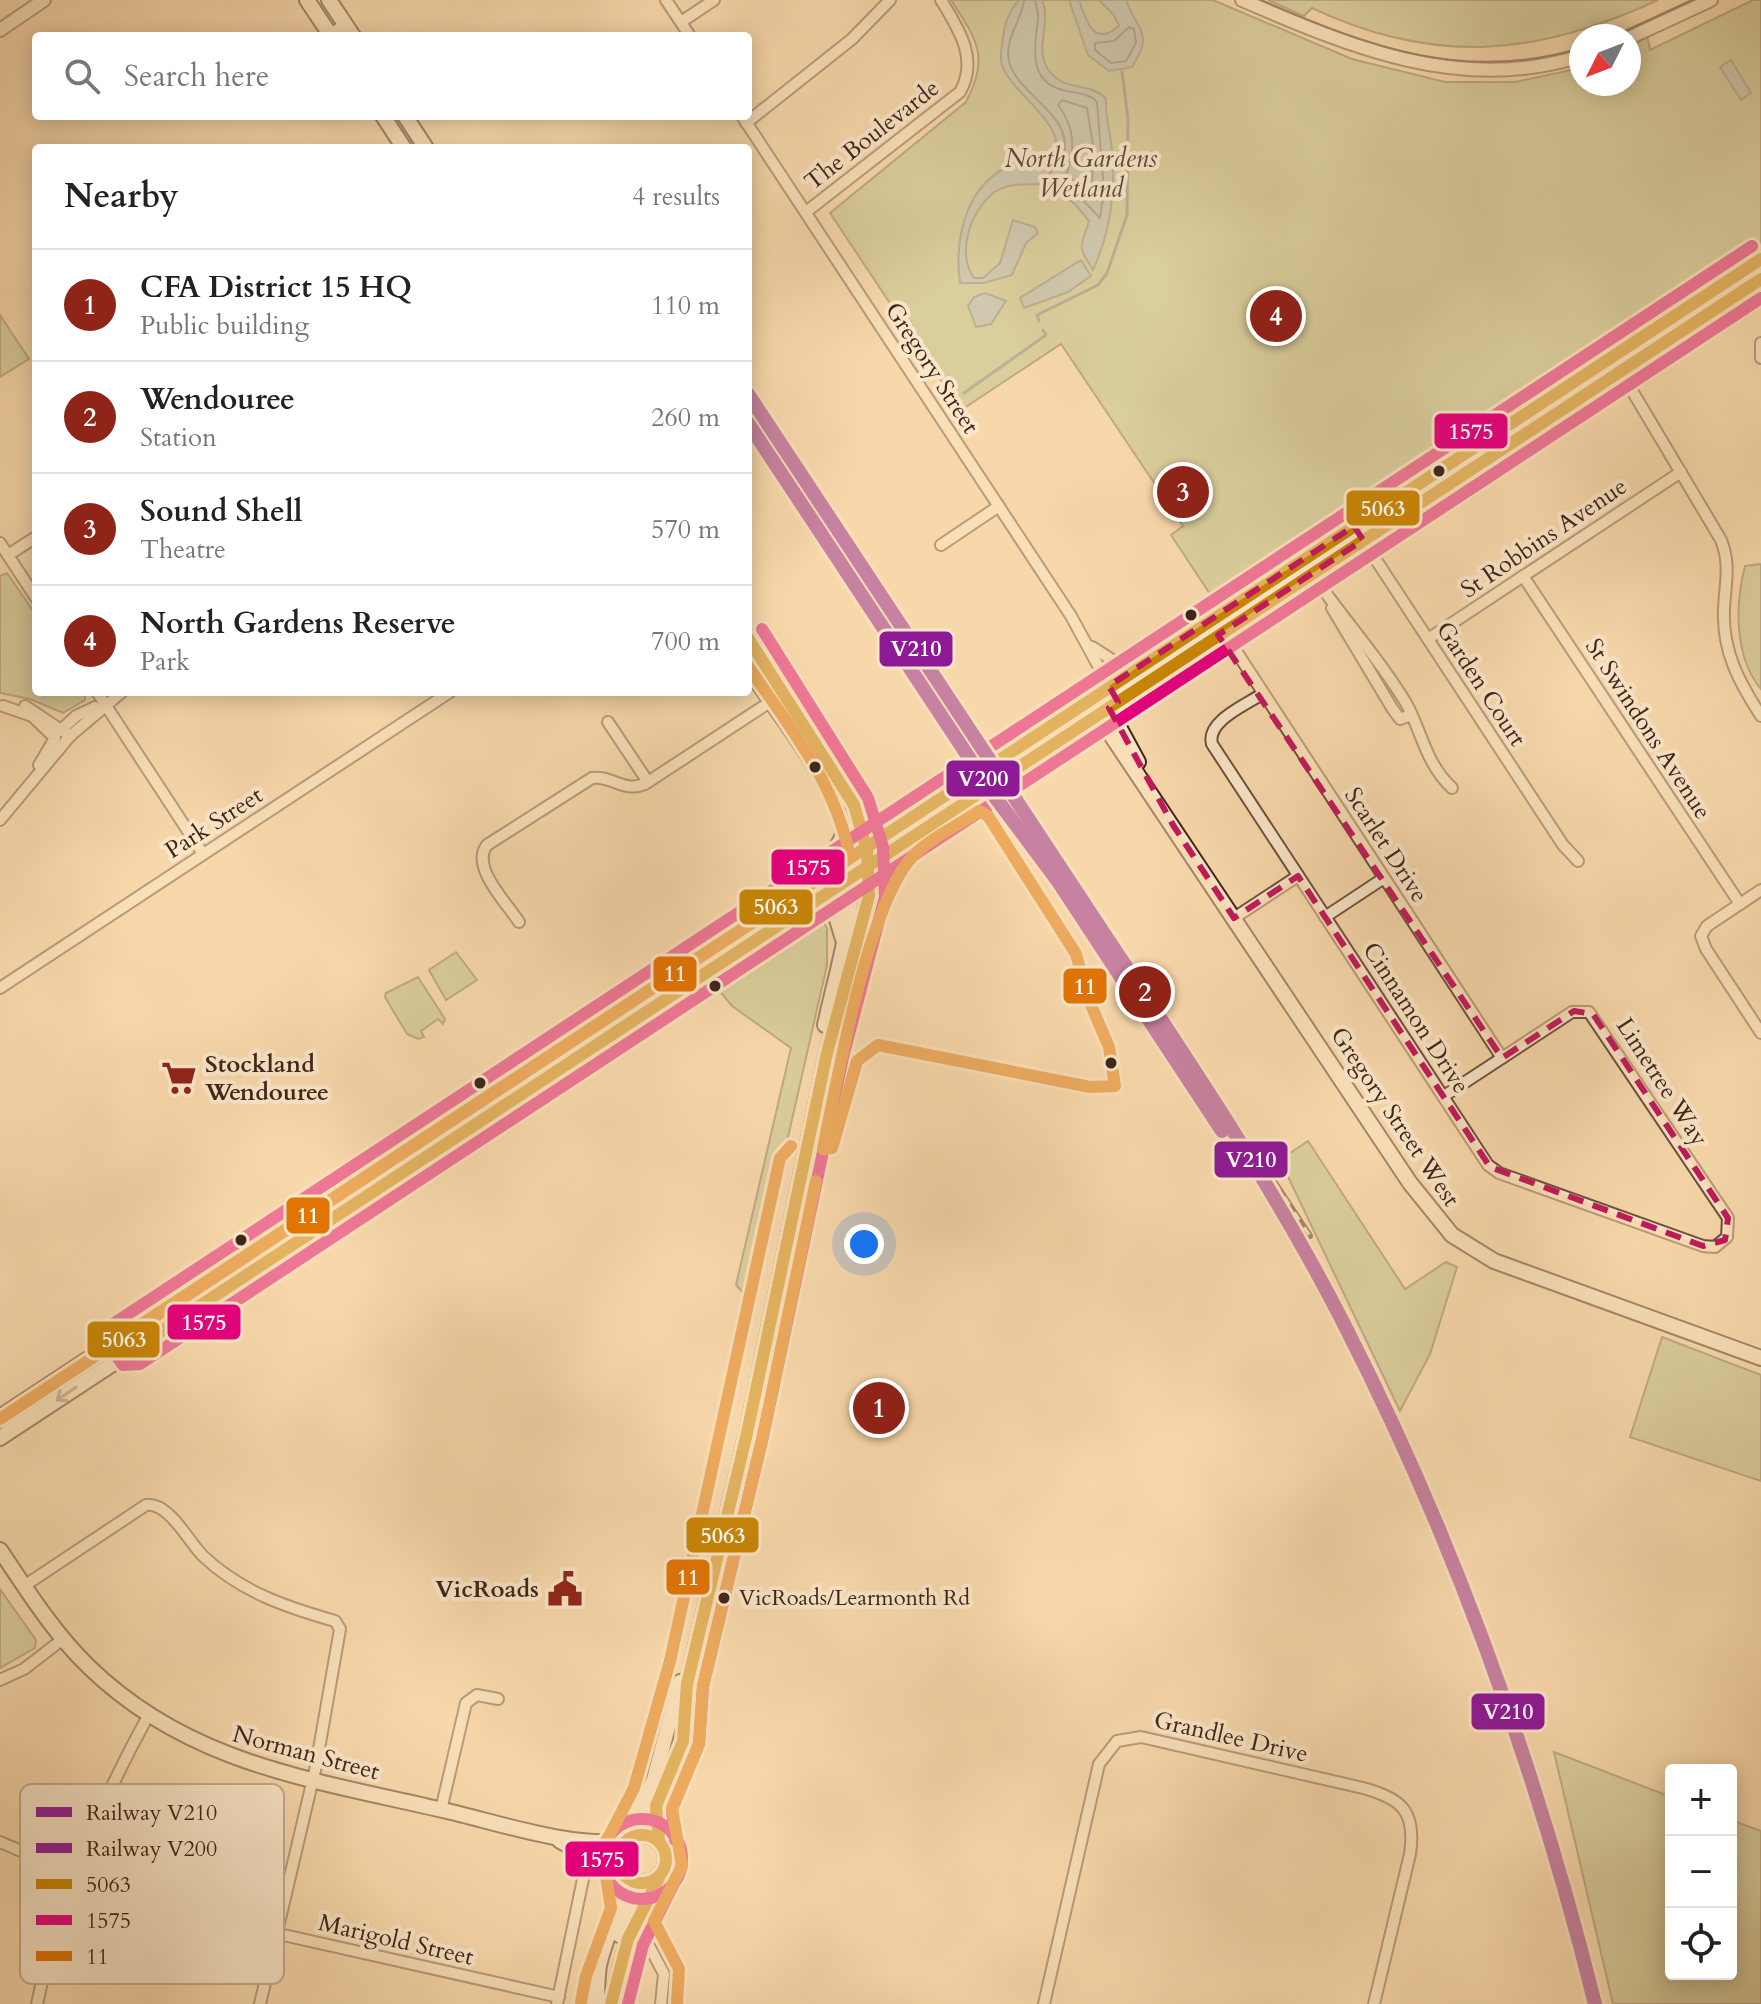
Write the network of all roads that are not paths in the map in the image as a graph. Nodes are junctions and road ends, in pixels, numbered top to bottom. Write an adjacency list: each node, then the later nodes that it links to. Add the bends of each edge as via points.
1 (44, 0): 11 (street)
2 (307, 0): 13 (main road)
3 (329, 0): 12 (main road)
4 (666, 0): 10 (street)
5 (714, 0): 10 (street)
6 (890, 0): 17 (street, via 852,39)
7 (941, 0): 23 (street, The Boulevarde, via 968,55 960,92)
8 (1242, 0): 16 (street, via 1338,40 1424,65 1506,71)
9 (1711, 0): 15 (street)
10 (681, 22): 14 (street)
11 (0, 30)
12 (350, 31)
13 (328, 32)
14 (687, 32)
15 (1641, 32)
16 (1569, 58)
17 (752, 112)
18 (386, 120): 21 (main road)
19 (408, 120): 22 (main road)
20 (747, 120): 23 (street, Gregory Street)
21 (401, 144)
22 (423, 144)
23 (806, 212): 31 (street, Gregory Street)
24 (1761, 259): 27 (main road)
25 (1761, 279): 29 (main road)
26 (1761, 343): 28 (street)
27 (1612, 357): 29 (street); 32 (main road)
28 (1761, 358)
29 (1621, 371): 30 (street); 34 (main road)
30 (1681, 472): 39 (street, St Robbins Avenue); 65 (street, via 1725,549 1727,646 1739,680)
31 (999, 506): 36 (street); 45 (street, Gregory Street)
32 (1354, 526): 34 (street, Garden Court); 50 (main road)
33 (32, 540): 37 (street)
34 (1363, 540): 38 (main road); 43 (street, Garden Court)
35 (0, 543): 37 (street)
36 (941, 545)
37 (8, 555): 41 (street)
38 (1311, 572): 40 (street); 42 (main road)
39 (1523, 576): 43 (street, St Robbins Avenue); 87 (street, St Swindons Avenue)
40 (1322, 589): 48 (street); 49 (street)
41 (32, 592)
42 (1223, 631): 44 (main road); 47 (street, Scarlet Drive)
43 (1428, 639): 79 (street, Garden Court)
44 (1208, 641): 47 (street); 62 (main road)
45 (1088, 643): 50 (street, Gregory Street); 53 (street, Gregory Street)
46 (752, 644): 52 (main road)
47 (1236, 654): 54 (street, Scarlet Drive)
48 (1380, 661): 49 (street); 58 (street)
49 (1366, 670): 63 (street)
50 (1131, 672): 53 (main road)
51 (752, 674): 59 (main road)
52 (784, 693): 59 (main road); 71 (main road)
53 (1099, 693): 62 (main road, Gregory Street West); 73 (main road)
54 (1262, 694): 81 (street, Cinnamon Drive, via 1216,725 1211,742); 83 (street, Scarlet Drive)
55 (100, 696): 60 (street)
56 (116, 696): 60 (street)
57 (444, 696): 77 (street, Park Street)
58 (1404, 700): 63 (street); 64 (street)
59 (770, 702): 69 (street); 74 (main road, via 816,772)
60 (105, 703): 67 (street); 77 (street)
61 (2, 706): 67 (street, via 28,707); 68 (street, via 32,716)
62 (1108, 708): 75 (main road); 89 (main road, Gregory Street West, via 1173,825)
63 (1392, 708): 64 (street, via 1400,719)
64 (1408, 716): 70 (street)
65 (1761, 716)
66 (608, 722): 69 (street)
67 (66, 732): 68 (street)
68 (59, 741): 72 (street)
69 (648, 782): 90 (street, via 629,788 592,778 486,847 482,865)
70 (1452, 788)
71 (854, 805): 73 (main road, via 882,822); 76 (main road)
72 (0, 820)
73 (908, 823): 76 (main road)
74 (845, 832): 78 (main road); 84 (main road)
75 (901, 844): 80 (main road); 86 (main road)
76 (867, 850): 78 (main road); 80 (main road)
77 (203, 854): 92 (street, Park Street)
78 (850, 861): 82 (main road); 84 (main road)
79 (1578, 861)
80 (868, 866): 82 (main road); 86 (main road)
81 (1298, 876): 88 (street, Cinnamon Drive); 89 (street)
82 (851, 877): 84 (main road); 91 (main road)
83 (1384, 878): 88 (street); 94 (street, Scarlet Drive)
84 (819, 890): 91 (main road, via 835,913); 96 (main road); 98 (main road)
85 (1761, 890): 87 (street)
86 (869, 896): 97 (main road)
87 (1740, 904): 93 (street, via 1705,927 1701,936)
88 (1325, 917): 95 (street, Cinnamon Drive)
89 (1234, 918): 103 (main road, Gregory Street West, via 1427,1206 1452,1235 1494,1261)
90 (519, 922)
91 (843, 940): 97 (main road)
92 (0, 988)
93 (1761, 1033)
94 (1502, 1058): 95 (street, Limetree Way); 99 (street, Limetree Way, via 1574,1011 1593,1014 1728,1218)
95 (1444, 1096): 99 (street, Cinnamon Drive, via 1499,1173 1703,1246 1715,1247)
96 (396, 1157): 98 (main road); 100 (main road)
97 (801, 1162): 101 (main road)
98 (405, 1171): 102 (main road)
99 (1725, 1240)
100 (122, 1337): 102 (main road); 104 (main road)
101 (762, 1343): 116 (main road, via 686,1665 654,1779); 117 (main road, via 714,1582 687,1684 683,1741 656,1806)
102 (131, 1351): 105 (main road, one-way to 105)
103 (1761, 1358)
104 (0, 1417)
105 (0, 1438)
106 (0, 1550): 107 (main road, Norman Street)
107 (24, 1586): 108 (main road, Norman Street); 112 (street, via 146,1505 163,1508 221,1571 261,1597 335,1621 340,1629)
108 (63, 1639): 109 (street); 111 (main road, Norman Street)
109 (0, 1680)
110 (498, 1699): 114 (street, via 477,1695 466,1703)
111 (148, 1716): 112 (main road, Norman Street, via 237,1760); 113 (street)
112 (312, 1780): 114 (main road, Norman Street); 123 (street)
113 (116, 1784)
114 (441, 1810): 115 (main road, Norman Street)
115 (537, 1832): 116 (main road, Norman Street, via 599,1843); 120 (main road, Norman Street)
116 (626, 1840): 117 (main road, via 643,1835); 121 (main road, via 618,1860)
117 (659, 1841): 122 (main road, via 666,1858)
118 (0, 1842): 119 (street, Marigold Street)
119 (20, 1851)
120 (593, 1858): 121 (main road, Norman Street); 128 (main road, via 610,1875 617,1901); 129 (street)
121 (624, 1876): 122 (main road, via 641,1883); 128 (main road, via 625,1922)
122 (659, 1878): 124 (main road)
123 (284, 1897)
124 (636, 1921): 133 (main road); 134 (street, via 664,1974)
125 (284, 1936): 129 (street, Marigold Street)
126 (41, 1984): 130 (street)
127 (264, 1984): 131 (street)
128 (598, 1985): 132 (main road)
129 (558, 2000)
130 (37, 2004)
131 (260, 2004)
132 (597, 2004)
133 (611, 2004)
134 (661, 2004)
135 (1044, 2004): 136 (street, Grandlee Drive, via 1099,1764 1117,1741 1141,1737 1383,1793 1402,1806 1413,1834)
136 (1374, 2004)

